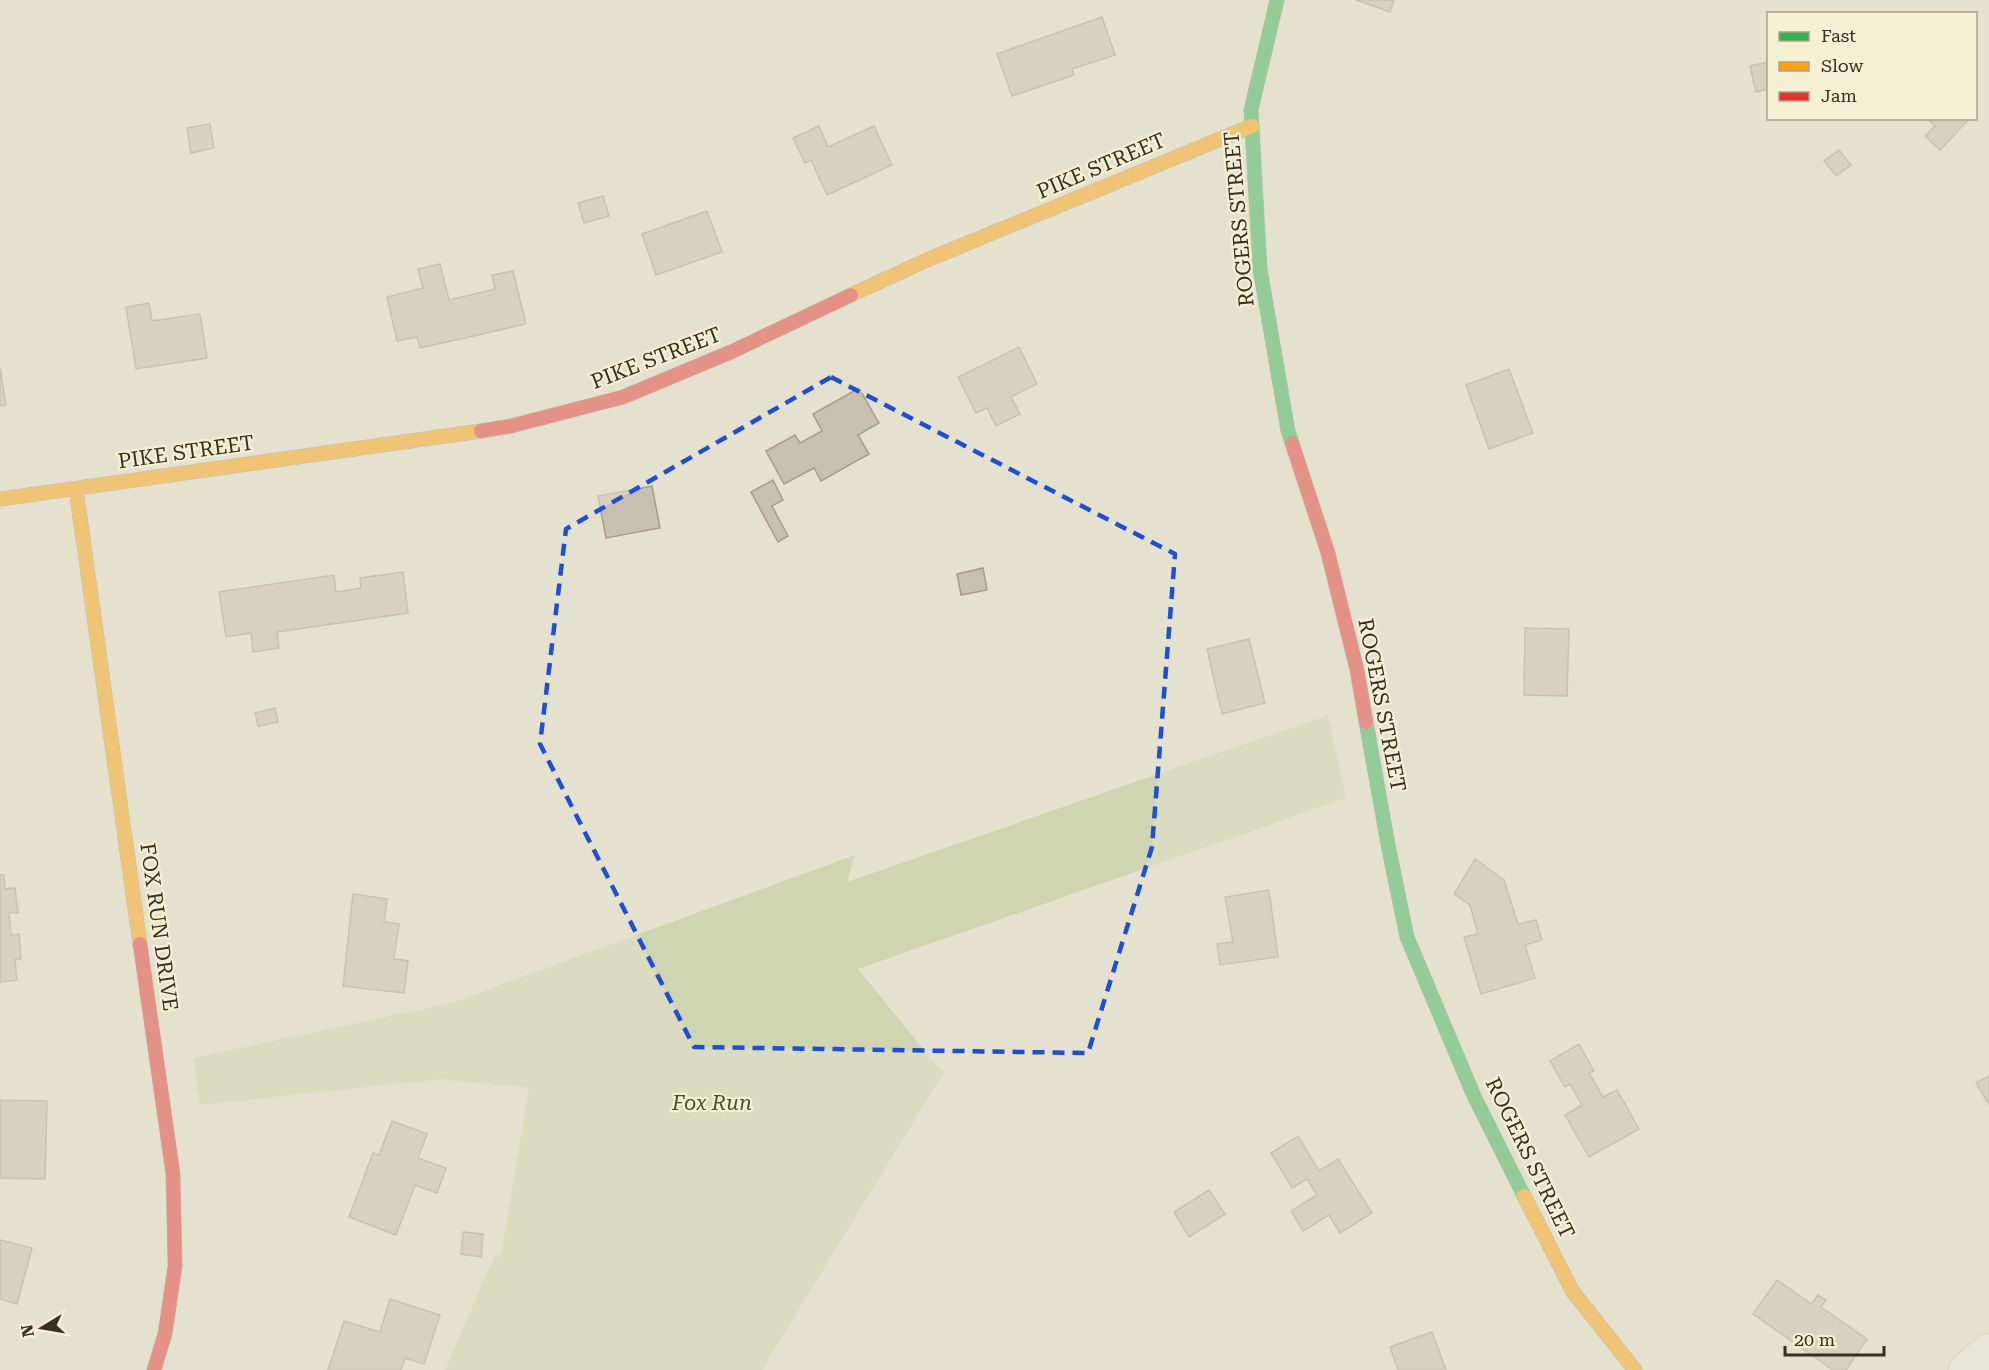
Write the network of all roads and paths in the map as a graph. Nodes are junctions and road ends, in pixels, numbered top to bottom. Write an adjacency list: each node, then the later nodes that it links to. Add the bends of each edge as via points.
1 (1277, 0): 2 (street, ROGERS STREET, via 1251,110)
2 (1252, 126): 3 (street, PIKE STREET, via 927,260 731,352 623,397 511,426); 7 (street, ROGERS STREET, via 1260,269 1288,431 1328,553 1357,670 1407,937 1474,1096 1573,1292)
3 (76, 489): 4 (street, PIKE STREET); 6 (street, FOX RUN DRIVE, via 173,1174 175,1266 165,1334)
4 (0, 499)
5 (1989, 1350): 8 (street)
6 (154, 1370)
7 (1635, 1370)
8 (1965, 1370)

